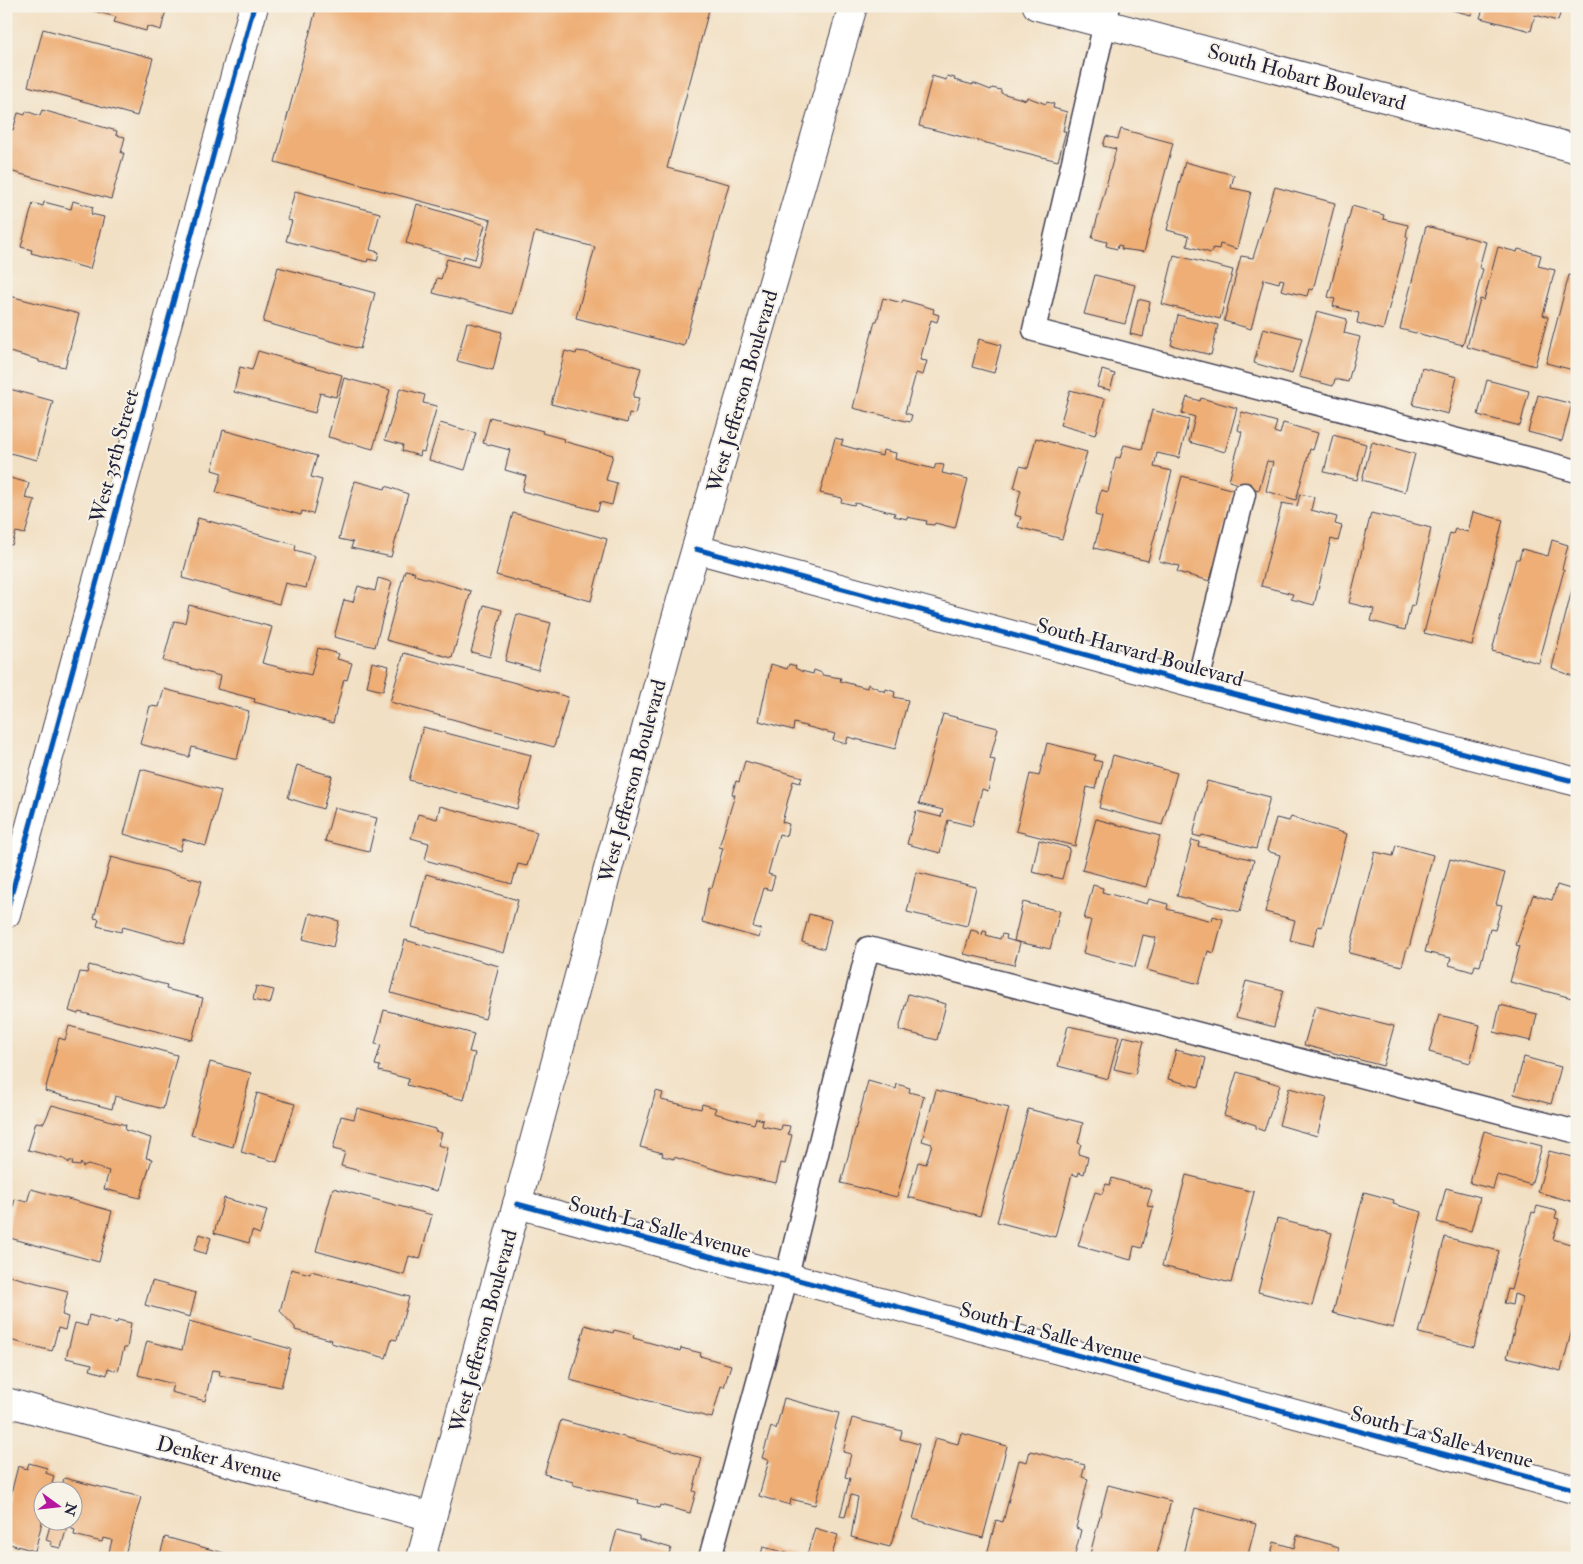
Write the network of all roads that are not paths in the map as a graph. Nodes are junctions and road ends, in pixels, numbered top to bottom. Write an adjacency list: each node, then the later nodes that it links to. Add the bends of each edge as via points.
1 (254, 6): 11 (street, West 35th Street)
2 (853, 6): 8 (street, West Jefferson Boulevard)
3 (1037, 6): 4 (street, South Hobart Boulevard)
4 (1107, 15): 5 (street, South Hobart Boulevard); 6 (lane, via 1034,330)
5 (1577, 150)
6 (1577, 471)
7 (1244, 494): 9 (lane)
8 (696, 549): 9 (street, South Harvard Boulevard); 13 (street, West Jefferson Boulevard)
9 (1198, 685): 10 (street, South Harvard Boulevard)
10 (1577, 782)
11 (6, 914)
12 (1577, 1132): 14 (lane, via 868,948)
13 (517, 1204): 14 (street, South La Salle Avenue); 17 (street, West Jefferson Boulevard)
14 (786, 1279): 16 (street, South La Salle Avenue); 19 (lane)
15 (6, 1402): 17 (street, Denker Avenue)
16 (1577, 1490)
17 (432, 1517): 18 (street, West Jefferson Boulevard)
18 (421, 1558)
19 (710, 1558)

